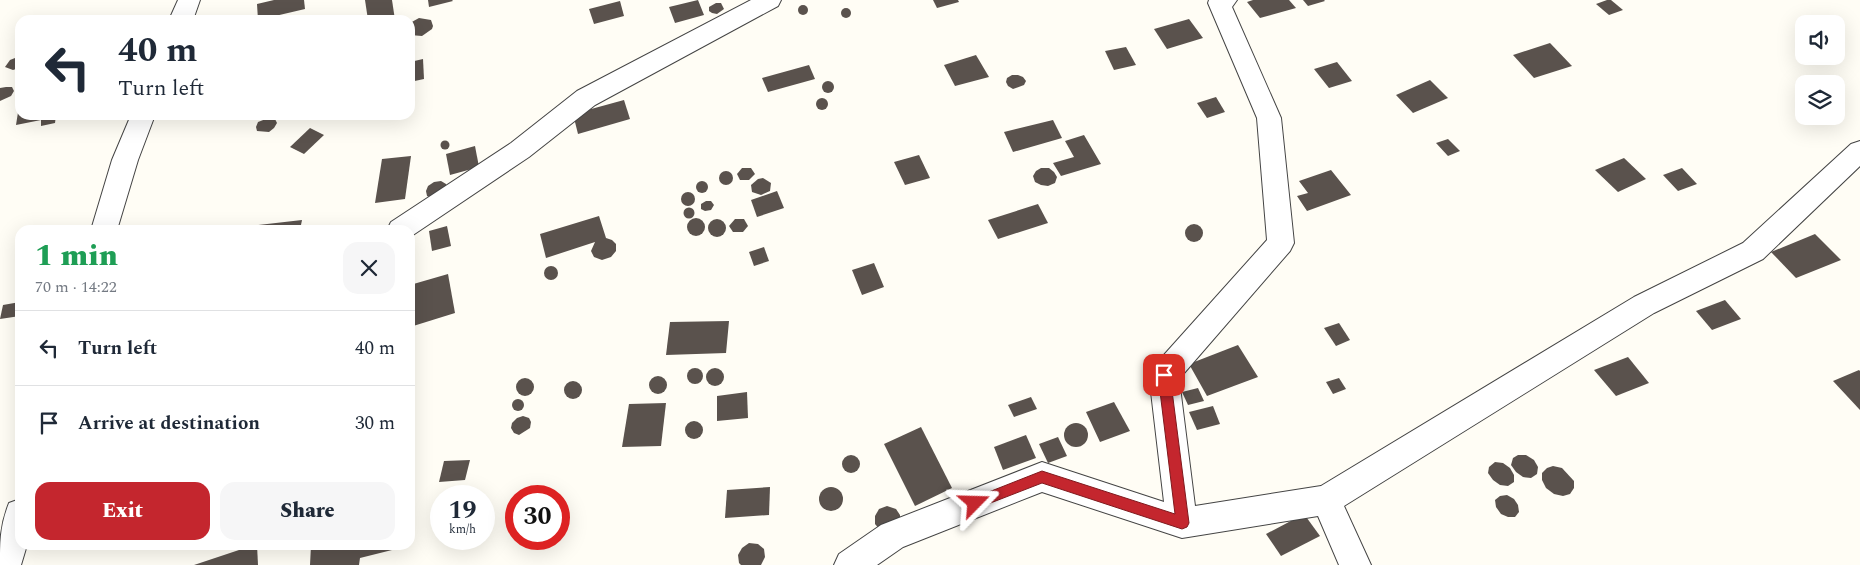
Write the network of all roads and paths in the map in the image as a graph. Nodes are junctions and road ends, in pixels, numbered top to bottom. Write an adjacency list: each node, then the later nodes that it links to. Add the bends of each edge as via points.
1 (189, 0): 4 (street)
2 (770, 0): 8 (street, via 586,98 520,150)
3 (1226, 0): 10 (street, via 1219,3 1269,118 1281,243 1164,375)
4 (183, 15)
5 (141, 120): 7 (street)
6 (1860, 151): 9 (street, via 1753,251 1644,305)
7 (106, 225)
8 (408, 225)
9 (1326, 500): 10 (street); 14 (street)
10 (1182, 523): 13 (street, via 1042,477 892,536)
11 (15, 531): 12 (street)
12 (5, 565)
13 (850, 565)
14 (1355, 565)

